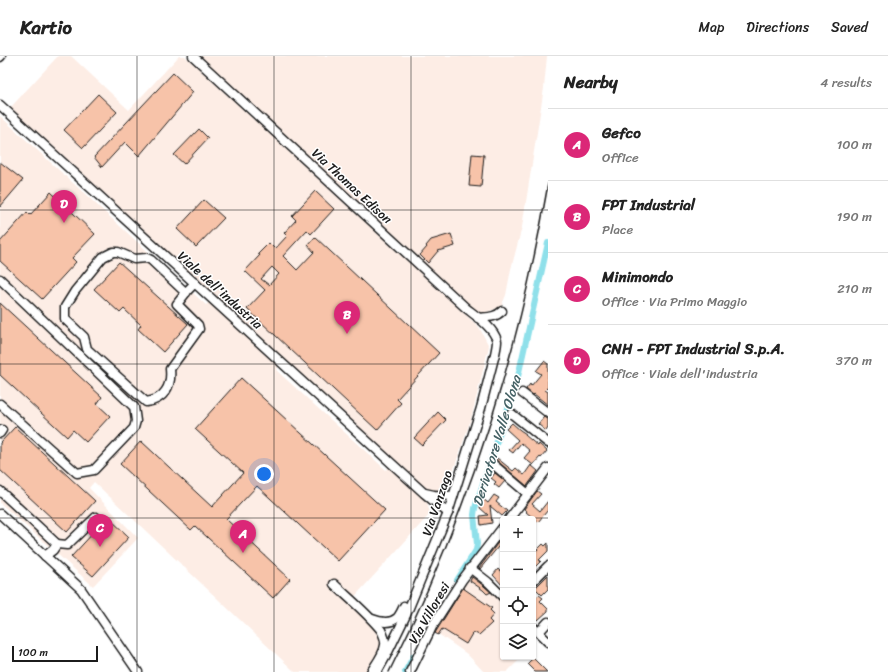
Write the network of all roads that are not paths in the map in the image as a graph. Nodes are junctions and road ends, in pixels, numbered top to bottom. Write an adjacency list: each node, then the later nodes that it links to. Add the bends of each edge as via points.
1 (193, 56): 7 (street, Via Thomas Edison)
2 (0, 105): 4 (street, Viale dell'industria)
3 (0, 279): 10 (street, via 134,407 136,421 134,428 94,470 77,473)
4 (195, 283): 5 (street); 17 (street, Viale dell'industria)
5 (186, 293): 5 (street, via 177,304 199,329 170,369 170,385 162,396 153,402 146,402 87,349 84,337 66,319 65,307 79,284 103,258 113,252 134,259 151,260)
6 (502, 311): 7 (street, via 492,317)
7 (478, 318): 8 (street, Via Thomas Edison)
8 (495, 335): 19 (street, Via Vanzago, via 497,346 492,367)
9 (522, 392): 11 (street)
10 (0, 404)
11 (548, 413)
12 (512, 414): 13 (street)
13 (548, 443)
14 (494, 465): 18 (street)
15 (548, 468): 18 (street)
16 (0, 491): 25 (street)
17 (424, 493): 19 (street); 20 (street, Viale dell'industria)
18 (528, 494): 22 (street)
19 (453, 496): 20 (street, Via Vanzago)
20 (448, 513): 31 (street, Via Vanzago)
21 (0, 514): 26 (street)
22 (511, 516)
23 (96, 517): 25 (street, via 67,545)
24 (500, 531): 28 (street, Via Villoresi)
25 (57, 544): 26 (street)
26 (45, 556): 40 (street, via 81,589)
27 (548, 566): 29 (street)
28 (470, 568): 32 (street); 43 (street, Via Villoresi, via 433,625)
29 (536, 578)
30 (334, 584): 33 (street)
31 (418, 588): 34 (street, via 398,617); 38 (street, Via Vanzago)
32 (500, 594)
33 (372, 619): 34 (street); 37 (street)
34 (386, 622): 38 (street)
35 (548, 622): 36 (street)
36 (536, 629): 39 (street)
37 (381, 631): 38 (street); 41 (street, via 385,645)
38 (396, 634): 42 (street, Via Vanzago)
39 (548, 642)
40 (138, 672)
41 (371, 672)
42 (377, 672)
43 (410, 672)

